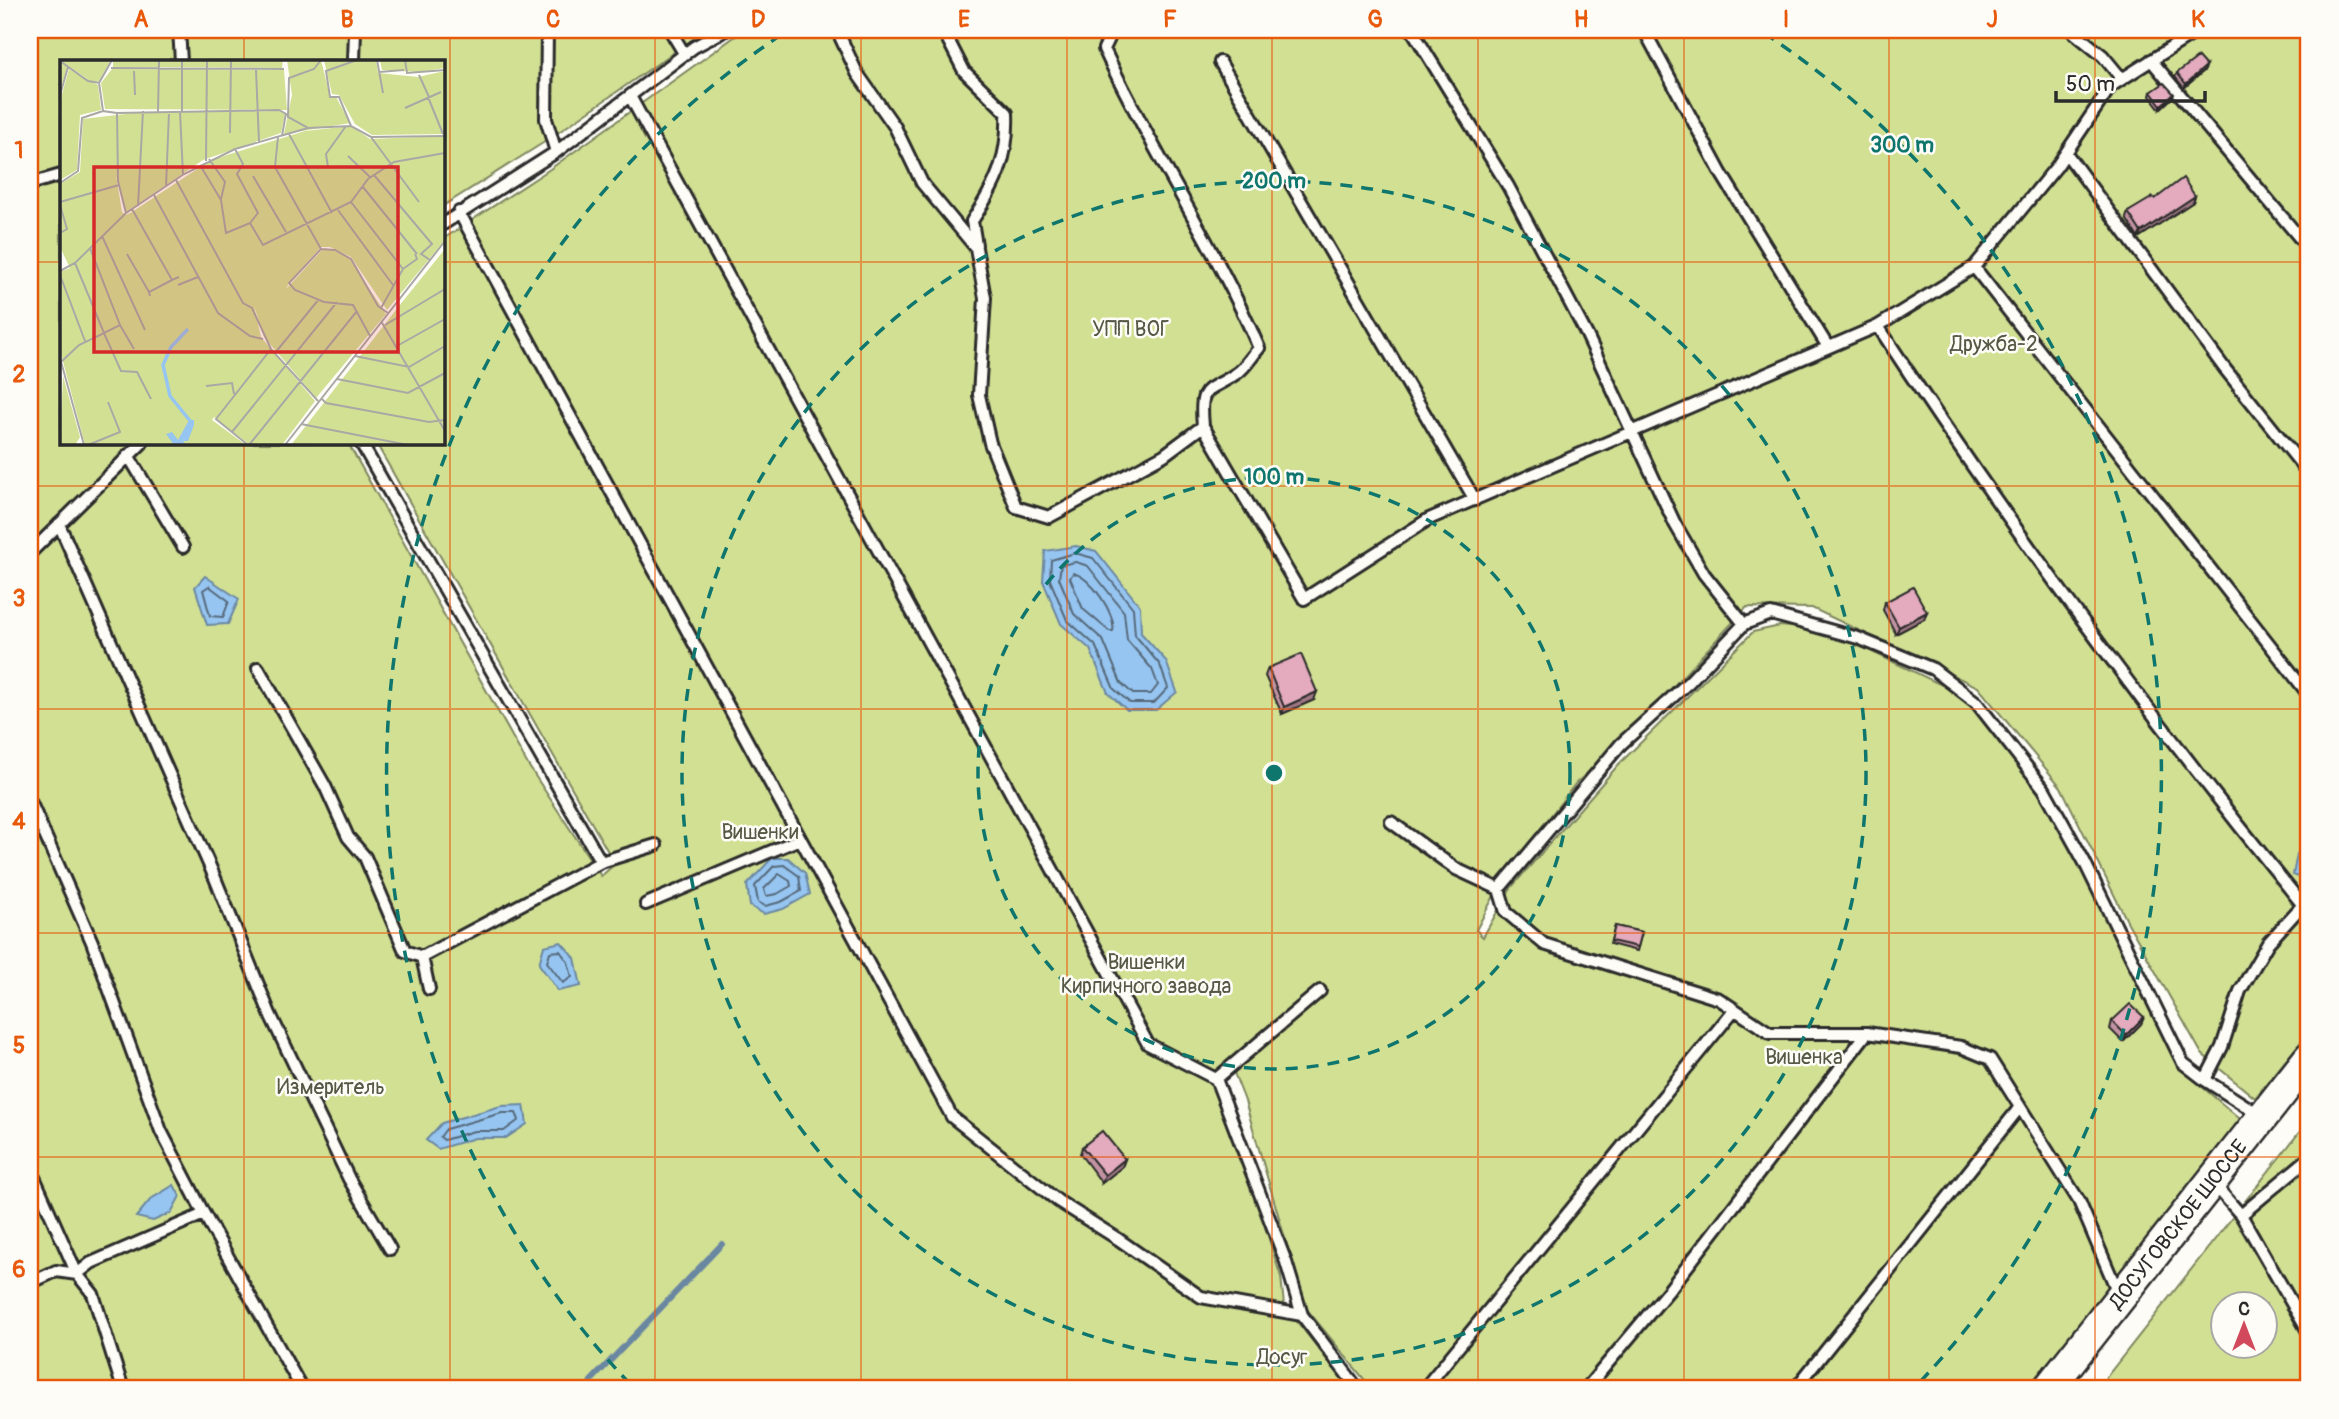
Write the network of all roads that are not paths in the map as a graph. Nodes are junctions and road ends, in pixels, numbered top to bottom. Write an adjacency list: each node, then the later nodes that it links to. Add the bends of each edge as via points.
1 (179, 30): 14 (lane)
2 (355, 30): 15 (lane)
3 (547, 30): 20 (lane, via 546,119)
4 (670, 30): 13 (lane)
5 (726, 30): 13 (lane)
6 (837, 30): 26 (lane, via 857,73 895,127 922,183)
7 (943, 30): 26 (lane, via 964,71 1007,113 1008,135 998,181 972,220)
8 (1113, 30): 31 (lane, via 1104,49 1238,299 1259,348 1238,373 1209,387 1200,399)
9 (1412, 30): 32 (lane, via 1508,186)
10 (1644, 30): 30 (lane, via 1721,173)
11 (2071, 30): 18 (lane)
12 (2199, 30): 16 (lane)
13 (685, 55): 19 (lane)
14 (181, 60)
15 (354, 60)
16 (2151, 60): 18 (lane); 27 (lane)
17 (1220, 62): 37 (lane)
18 (2122, 79): 21 (lane, via 2111,86)
19 (631, 98): 20 (lane); 58 (lane, via 1148,1044)
20 (556, 152): 24 (lane)
21 (2066, 153): 28 (lane); 36 (lane, via 2225,369)
22 (60, 175): 23 (lane)
23 (30, 184)
24 (460, 212): 25 (lane); 46 (lane)
25 (444, 223)
26 (976, 248): 31 (lane, via 985,298 979,395 990,443 1016,507 1049,517 1164,455)
27 (2309, 250)
28 (1974, 267): 29 (lane); 43 (lane)
29 (1878, 326): 30 (lane); 50 (lane, via 1978,478 2103,649)
30 (1828, 347): 32 (lane)
31 (1203, 426): 37 (lane, via 1304,599 1429,519)
32 (1634, 431): 37 (lane); 41 (lane, via 1675,524 1704,574)
33 (141, 444): 35 (lane)
34 (362, 444): 48 (lane)
35 (128, 455): 38 (lane); 39 (lane)
36 (2309, 474)
37 (1475, 500)
38 (59, 524): 40 (lane); 67 (lane, via 215,877 270,1014 349,1179)
39 (183, 547)
40 (30, 553)
41 (1744, 624): 49 (lane, via 1621,744); 59 (lane, via 1771,614 1857,638 1933,669 1976,702 2044,789 2183,1063)
42 (258, 668): 52 (lane, via 348,837 366,858 405,951)
43 (2309, 695)
44 (30, 801): 65 (lane, via 92,942 161,1131)
45 (1391, 822): 49 (lane, via 1456,869)
46 (800, 839): 51 (lane); 71 (lane, via 952,1117 1058,1201 1201,1297)
47 (656, 845): 48 (lane)
48 (601, 862): 52 (lane)
49 (1499, 889): 55 (lane, via 1506,912 1544,944 1719,999)
50 (2305, 901): 59 (lane, via 2268,943 2241,991)
51 (646, 904)
52 (422, 957): 53 (lane)
53 (429, 989)
54 (1320, 991): 58 (lane)
55 (1734, 1010): 56 (lane, via 1770,1033); 76 (lane)
56 (1867, 1033): 60 (lane, via 1961,1047 1990,1059); 77 (lane, via 1669,1290)
57 (2309, 1058): 61 (main road, ДОСУГОВСКОЕ ШОССЕ)
58 (1216, 1079): 71 (lane)
59 (2205, 1080): 61 (lane)
60 (2020, 1107): 70 (lane, via 2079,1201); 78 (lane)
61 (2262, 1116): 64 (main road, ДОСУГОВСКОЕ ШОССЕ)
62 (2309, 1158): 66 (lane)
63 (30, 1168): 68 (lane)
64 (2211, 1180): 66 (lane); 70 (main road, ДОСУГОВСКОЕ ШОССЕ)
65 (204, 1214): 68 (lane, via 91,1263); 74 (lane)
66 (2241, 1214): 72 (lane)
67 (390, 1249)
68 (78, 1274): 69 (lane, via 56,1271); 73 (lane, via 93,1294)
69 (30, 1283)
70 (2120, 1297): 79 (main road, ДОСУГОВСКОЕ ШОССЕ)
71 (1302, 1315): 75 (lane)
72 (2309, 1333)
73 (123, 1389)
74 (302, 1389)
75 (1358, 1389)
76 (1424, 1389)
77 (1586, 1389)
78 (1795, 1389)
79 (2048, 1389)

